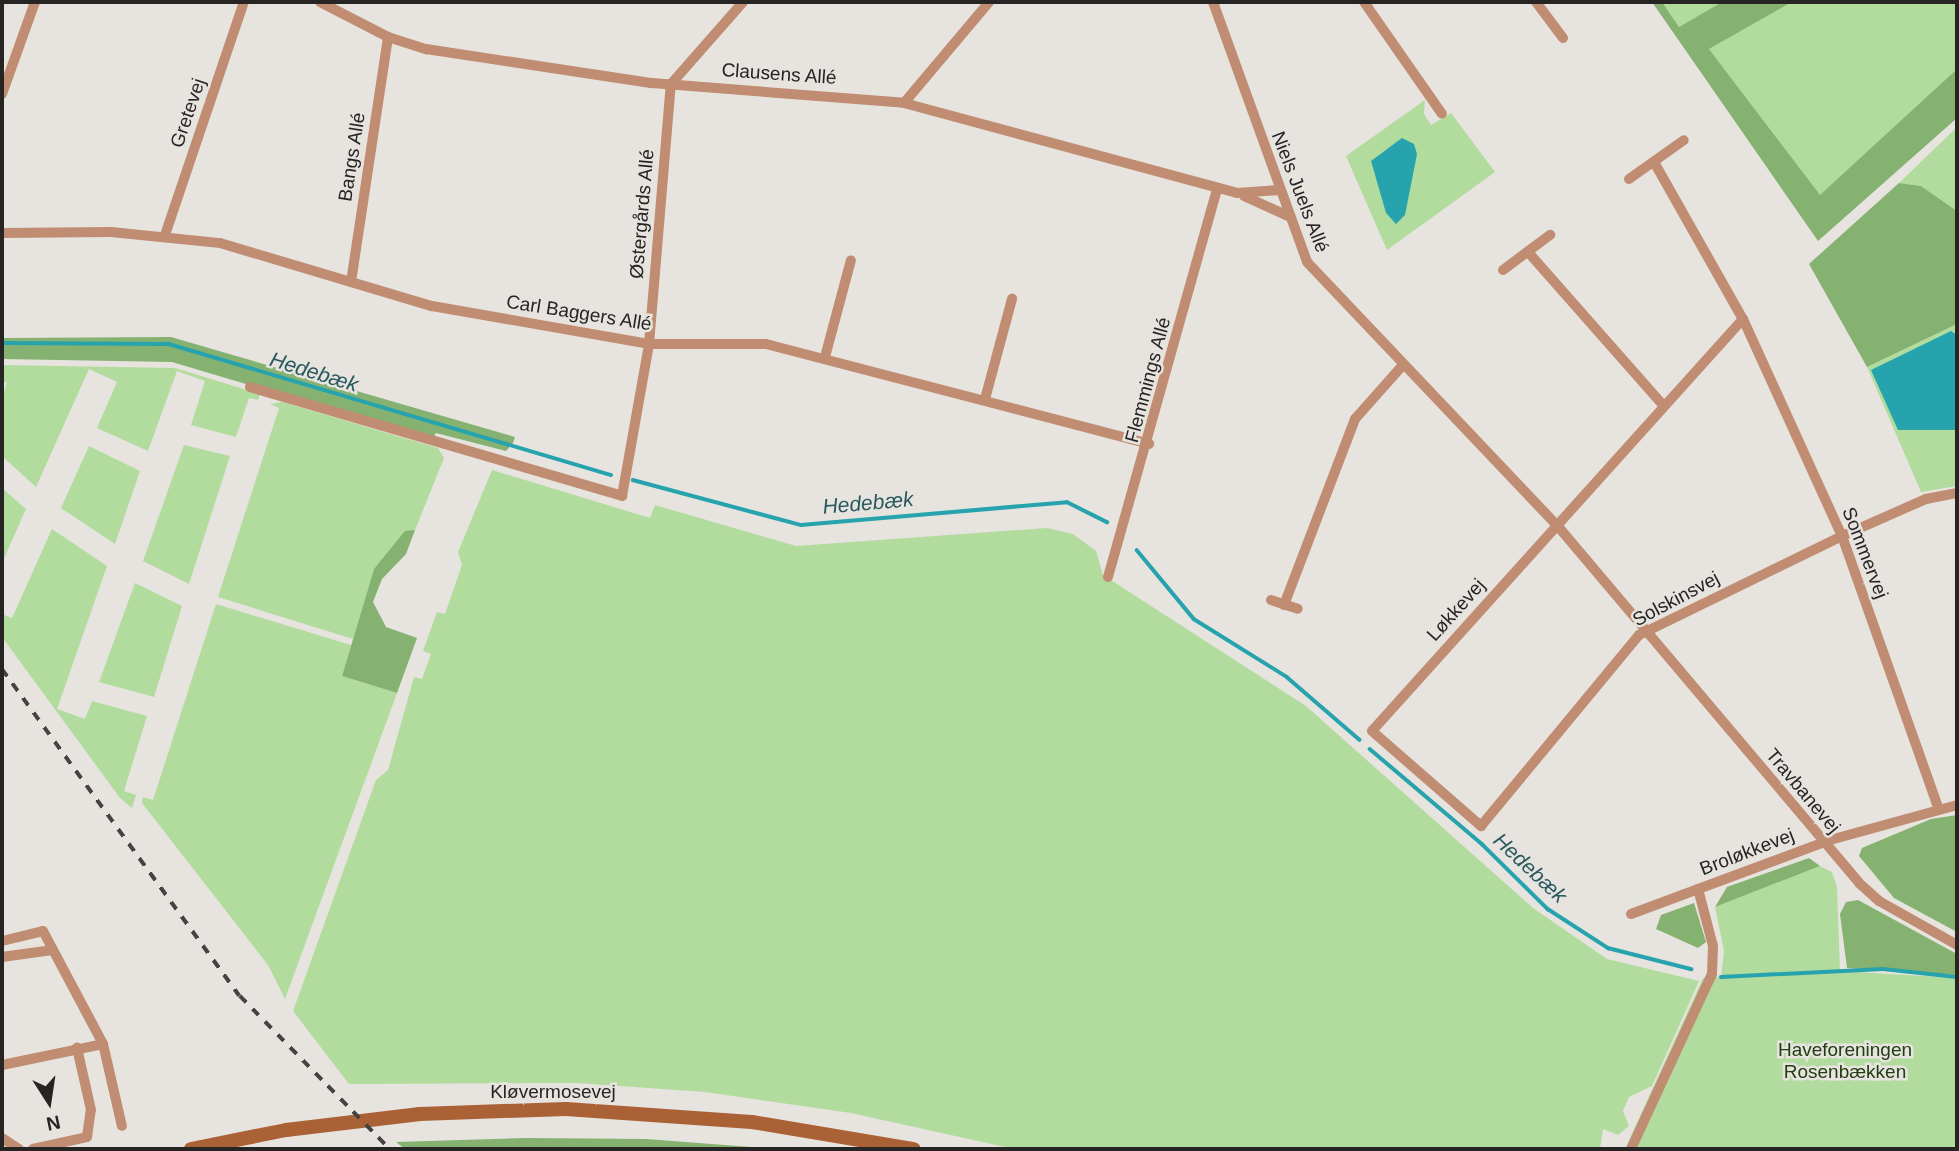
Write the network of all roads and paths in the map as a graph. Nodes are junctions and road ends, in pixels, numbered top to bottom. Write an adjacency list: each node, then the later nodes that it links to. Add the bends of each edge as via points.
1 (35, 2): 12 (street)
2 (244, 2): 25 (street, Gretevej)
3 (320, 2): 9 (street, Clausens Allé)
4 (743, 2): 13 (street)
5 (989, 2): 15 (street)
6 (1213, 2): 21 (street, Niels Juels Allé)
7 (1364, 2): 16 (street)
8 (1536, 2): 10 (street)
9 (388, 37): 13 (street, Clausens Allé, via 426,49); 30 (street, Bangs Allé)
10 (1563, 38)
11 (2, 62): 12 (street)
12 (14, 64): 14 (street)
13 (671, 84): 15 (street, Clausens Allé); 33 (street, Østergårds Allé)
14 (2, 94)
15 (904, 103): 20 (street, Clausens Allé)
16 (1442, 114)
17 (1684, 140): 18 (street)
18 (1654, 162): 19 (street); 32 (street)
19 (1629, 180)
20 (1217, 189): 22 (street, Clausens Allé); 39 (street, Flemmings Allé)
21 (1279, 190): 22 (street, Clausens Allé); 23 (street, Niels Juels Allé)
22 (1237, 193): 23 (street, Clausens Allé)
23 (1288, 216): 35 (street, Niels Juels Allé, via 1307,262)
24 (2, 233): 25 (street, Carl Baggers Allé)
25 (165, 235): 30 (street, Carl Baggers Allé, via 220,243)
26 (1550, 235): 27 (street)
27 (1528, 252): 29 (street); 38 (street)
28 (851, 260): 34 (street)
29 (1503, 270)
30 (351, 282): 33 (street, Carl Baggers Allé, via 432,306)
31 (1012, 299): 37 (street)
32 (1743, 319): 38 (street, Løkkevej); 42 (street, Sommervej)
33 (649, 344): 34 (street, Carl Baggers Allé, via 766,344); 36 (street, Østergårds Allé, via 622,496)
34 (825, 357): 37 (street, Carl Baggers Allé)
35 (1403, 365): 41 (street, Niels Juels Allé); 45 (street, via 1355,419)
36 (250, 387)
37 (985, 399): 39 (street, Carl Baggers Allé)
38 (1664, 406): 41 (street, Løkkevej)
39 (1149, 444): 43 (street, Flemmings Allé)
40 (1956, 496): 42 (street, Solskinsvej, via 1926,499)
41 (1556, 524): 47 (street, Niels Juels Allé); 50 (street, Løkkevej, via 1372,730)
42 (1842, 536): 47 (street, Solskinsvej); 49 (street, Sommervej)
43 (1108, 577)
44 (1271, 600): 45 (street)
45 (1284, 605): 46 (street)
46 (1298, 609)
47 (1646, 631): 50 (street, Solskinsvej); 51 (street, Travbanevej)
48 (1957, 805): 49 (street, Broløkkevej)
49 (1938, 807): 51 (street, Broløkkevej)
50 (1480, 826)
51 (1823, 842): 52 (street, Broløkkevej); 55 (street, Travbanevej, via 1879,901)
52 (1698, 889): 53 (street, Broløkkevej); 67 (street, via 1713,946 1712,974)
53 (1631, 914)
54 (2, 941): 56 (street, via 43,932)
55 (1957, 946)
56 (53, 950): 57 (street); 58 (street)
57 (2, 957)
58 (103, 1044): 59 (street); 61 (street)
59 (77, 1048): 60 (street); 64 (street, via 91,1110 88,1137)
60 (2, 1065)
61 (122, 1126)
62 (2, 1138): 63 (street)
63 (19, 1149)
64 (33, 1149)
65 (191, 1149): 66 (main road, Kløvermosevej, via 286,1130 420,1114 566,1109 752,1122)
66 (914, 1149)
67 (1631, 1149)

